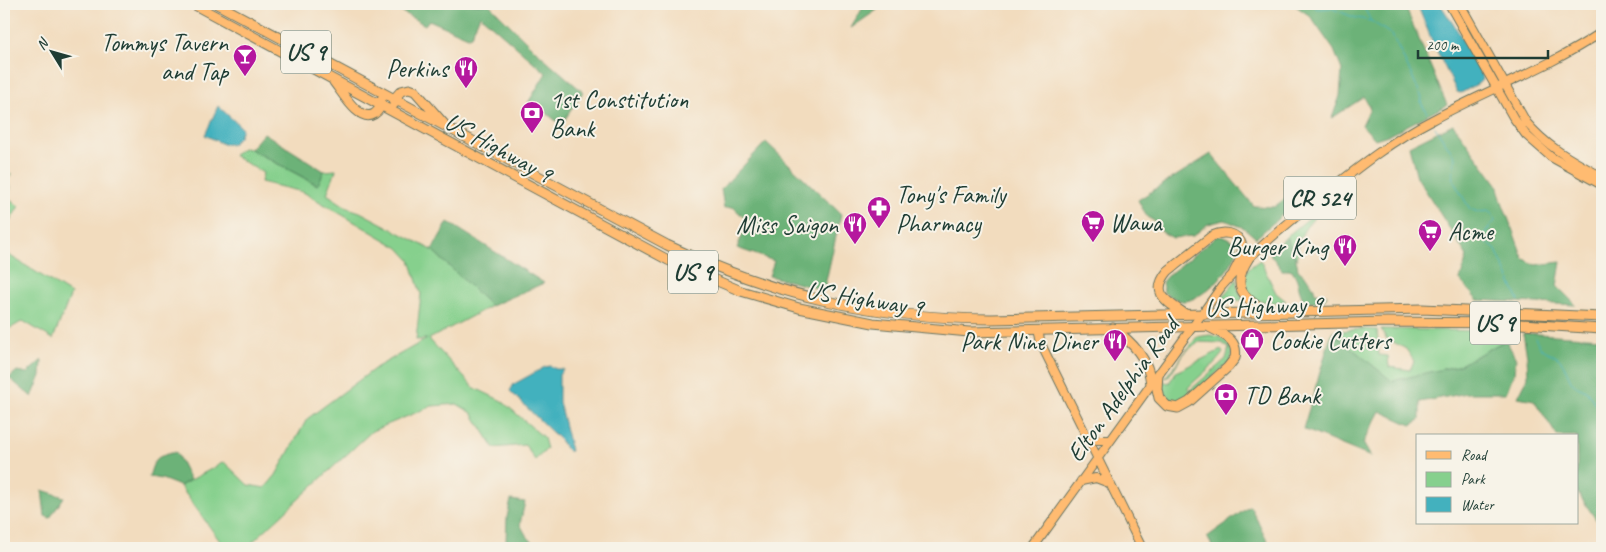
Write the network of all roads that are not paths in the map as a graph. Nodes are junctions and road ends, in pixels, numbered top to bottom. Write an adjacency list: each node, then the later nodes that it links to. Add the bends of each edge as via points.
1 (193, 4): 6 (highway, US Highway 9 / US 9)
2 (217, 4): 8 (highway, US Highway 9 / US 9)
3 (1450, 4): 7 (main road)
4 (1460, 4): 7 (main road)
5 (1602, 32): 7 (main road, Elton Adelphia Road / CR 524, via 1576,50)
6 (331, 78): 10 (highway, US Highway 9 / US 9); 10 (highway, via 360,114 371,116)
7 (1501, 86): 13 (main road, via 1538,136 1555,150); 14 (main road, via 1513,117 1533,142 1551,157); 15 (main road, Elton Adelphia Road / CR 524, via 1396,141 1316,201)
8 (376, 89): 9 (highway, US Highway 9 / US 9); 10 (highway)
9 (394, 99): 11 (highway); 12 (highway, US Highway 9 / US 9); 12 (highway, via 401,91 415,91)
10 (381, 106): 11 (highway, US Highway 9 / US 9)
11 (399, 115): 25 (highway, US Highway 9 / US 9, via 643,248 741,291 799,308 873,323 969,332)
12 (448, 128): 19 (highway, US Highway 9 / US 9, via 667,245 728,272 797,294 868,310 949,318)
13 (1602, 177)
14 (1602, 185)
15 (1248, 259): 16 (main road, Elton Adelphia Road / CR 524); 17 (highway, via 1240,276 1241,290 1248,300)
16 (1234, 272): 18 (main road, Elton Adelphia Road / CR 524); 19 (highway, via 1242,246 1228,232 1212,236 1168,271 1162,278 1160,292 1166,301)
17 (1266, 312): 18 (highway, US Highway 9 / US 9); 20 (highway, US Highway 9 / US 9, via 1422,309)
18 (1202, 313): 19 (highway, US Highway 9 / US 9); 22 (main road, Elton Adelphia Road / CR 524)
19 (1185, 314)
20 (1602, 317)
21 (1206, 326): 22 (highway, US Highway 9 / US 9); 24 (highway, US Highway 9 / US 9, via 1444,322); 26 (highway, via 1230,338 1234,345 1235,358 1228,367 1178,408 1167,406 1159,398)
22 (1192, 327): 23 (highway, US Highway 9 / US 9); 26 (main road, Elton Adelphia Road / CR 524)
23 (1113, 328): 25 (highway, US Highway 9 / US 9); 27 (highway, via 1134,346 1147,366)
24 (1602, 329)
25 (1038, 330): 28 (main road, via 1041,344)
26 (1158, 373): 27 (main road, Elton Adelphia Road / CR 524)
27 (1151, 384): 29 (main road, Elton Adelphia Road / CR 524)
28 (1086, 436): 29 (main road); 30 (main road)
29 (1110, 440): 30 (main road, Elton Adelphia Road / CR 524)
30 (1097, 458): 31 (main road, Elton Adelphia Road / CR 524); 32 (main road)
31 (1081, 482): 32 (main road, via 1096,478); 33 (main road, Elton Adelphia Road / CR 524)
32 (1109, 483): 34 (main road)
33 (1033, 548)
34 (1142, 548)

